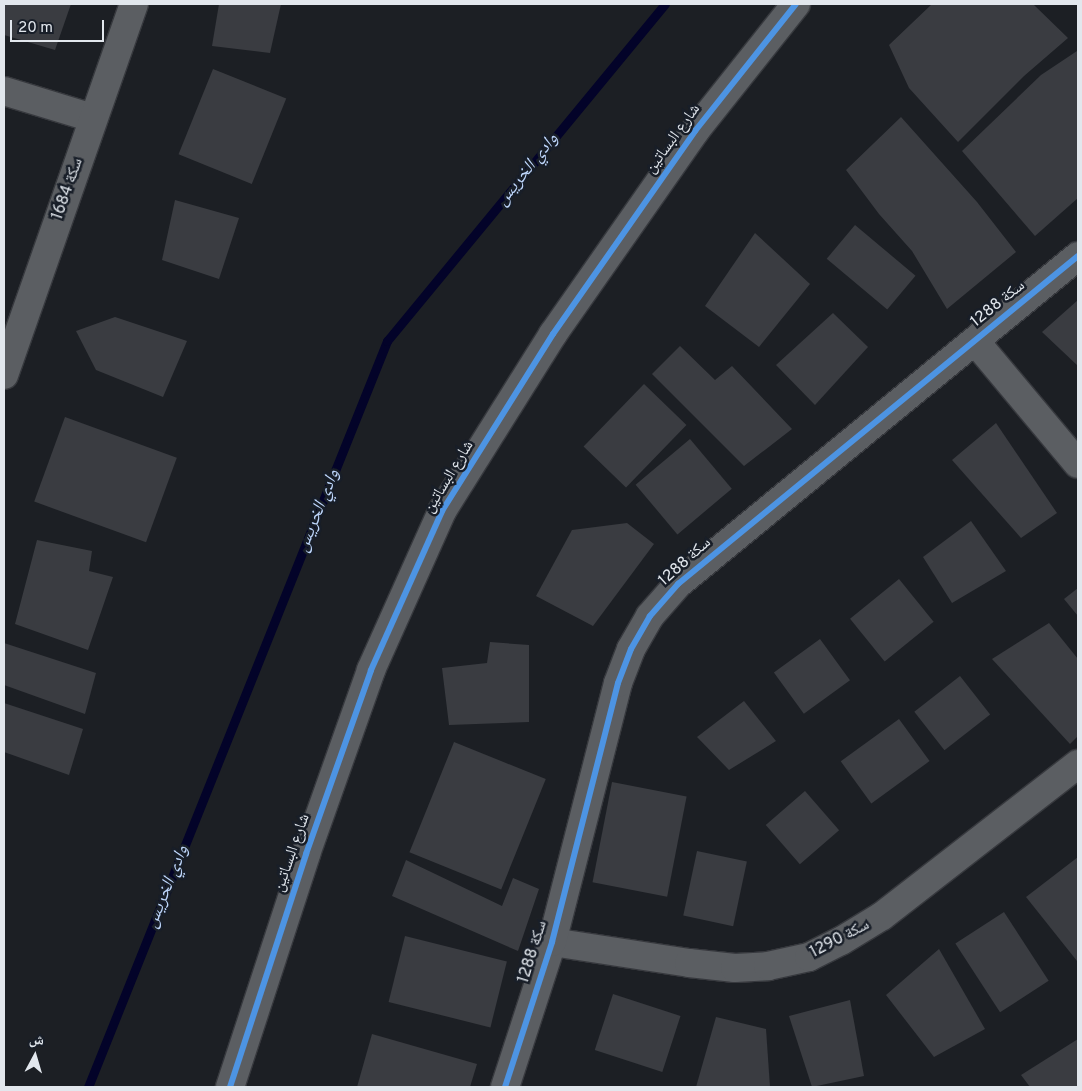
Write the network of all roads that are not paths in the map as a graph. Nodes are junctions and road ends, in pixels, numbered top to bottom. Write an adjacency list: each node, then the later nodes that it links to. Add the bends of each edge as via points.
1 (134, 4): 4 (street, سكة 1684)
2 (796, 4): 11 (street, شارع البساتين, via 695,131 553,334 442,511 371,670 306,854)
3 (4, 91): 4 (street)
4 (93, 118): 7 (street, سكة 1684)
5 (1078, 256): 6 (street, سكة 1288)
6 (975, 341): 8 (street); 10 (street, سكة 1288, via 678,584 650,616 631,649 618,683)
7 (4, 375)
8 (1078, 464)
9 (1078, 764): 10 (street, سكة 1290, via 882,916 809,957 768,966 735,968)
10 (552, 942): 12 (street, سكة 1288)
11 (230, 1087)
12 (505, 1087)

